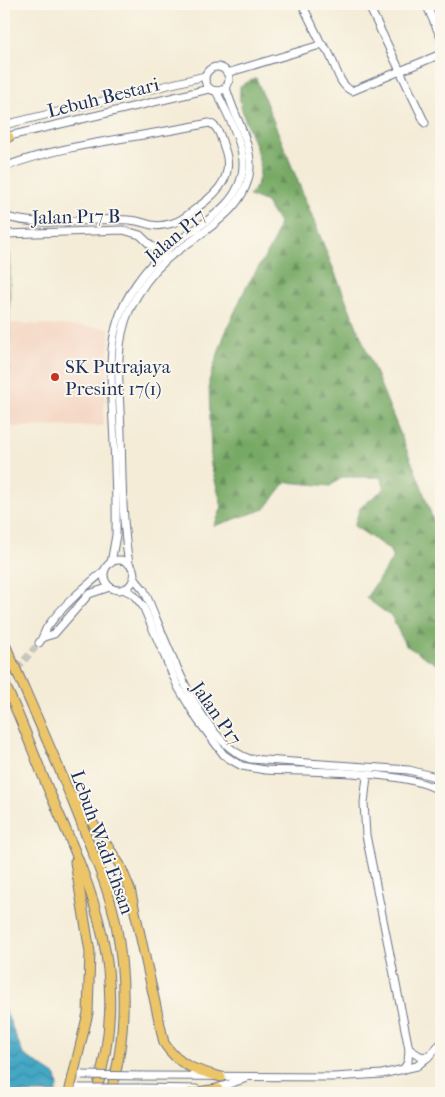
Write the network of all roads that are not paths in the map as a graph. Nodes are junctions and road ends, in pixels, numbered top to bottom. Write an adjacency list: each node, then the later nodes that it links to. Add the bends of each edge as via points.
1 (302, 4): 5 (street)
2 (368, 4): 7 (street)
3 (426, 4): 4 (street)
4 (441, 38)
5 (320, 43): 7 (street, via 346,87 352,91); 8 (street, via 312,49)
6 (441, 54): 7 (street)
7 (399, 72): 12 (street)
8 (227, 73): 9 (street, via 216,67); 10 (street)
9 (205, 76): 11 (street, via 204,80); 13 (street, Lebuh Bestari)
10 (226, 87): 11 (street); 20 (street, Jalan P17, via 247,146 248,179 234,207)
11 (212, 90): 14 (street, Lebuh Bestari); 20 (street, Jalan P17, via 243,157 242,174 225,206)
12 (425, 123)
13 (4, 125)
14 (6, 138)
15 (4, 167): 17 (street, via 34,156 119,137 209,123 216,126 228,159 228,174 217,192 185,217 174,223 151,227 130,220)
16 (4, 218): 17 (street, via 23,221)
17 (82, 220): 18 (street)
18 (82, 231): 19 (street, Jalan P17 B); 20 (street, Jalan P17 B, via 133,232)
19 (4, 234)
20 (163, 258): 21 (street, Jalan P17, via 130,294 112,343 117,516); 22 (street, Jalan P17, via 129,312 121,344 123,524)
21 (110, 563): 22 (street, via 120,560); 23 (street)
22 (129, 564): 24 (street)
23 (104, 571): 25 (street); 25 (street, via 47,627 42,640 54,634 89,594)
24 (133, 576): 26 (street, via 131,583); 30 (street, Jalan P17, via 144,590 198,709 233,751 250,759 409,770)
25 (110, 587): 26 (street)
26 (123, 589): 29 (street, Jalan P17, via 133,594 143,606 187,704 224,755 254,769)
27 (4, 642): 32 (main road, Lebuh Wadi Ehsan)
28 (4, 683): 35 (main road, Lebuh Wadi Ehsan)
29 (367, 776): 33 (street, Jalan P17, via 403,778); 37 (street, via 364,804 366,835)
30 (432, 776): 31 (street, Jalan P17); 33 (street)
31 (441, 782)
32 (66, 783): 41 (main road, via 120,865 130,889 164,1043 174,1058 199,1071); 46 (main road, Lebuh Wadi Ehsan, via 106,887 120,950 124,992 118,1068)
33 (429, 784): 34 (street, Jalan P17)
34 (441, 792)
35 (70, 836): 40 (main road, via 90,952 88,1013); 45 (main road, Lebuh Wadi Ehsan, via 92,892 109,962 109,1031)
36 (441, 1043): 38 (street)
37 (409, 1049): 38 (street); 39 (street, via 408,1062)
38 (428, 1058): 39 (street)
39 (403, 1070): 42 (street, via 334,1077)
40 (73, 1075): 41 (street, bridge); 44 (main road)
41 (221, 1077): 42 (street)
42 (248, 1078): 43 (street)
43 (218, 1089): 44 (street, bridge); 47 (main road)
44 (69, 1091)
45 (96, 1093)
46 (110, 1093)
47 (190, 1093)

